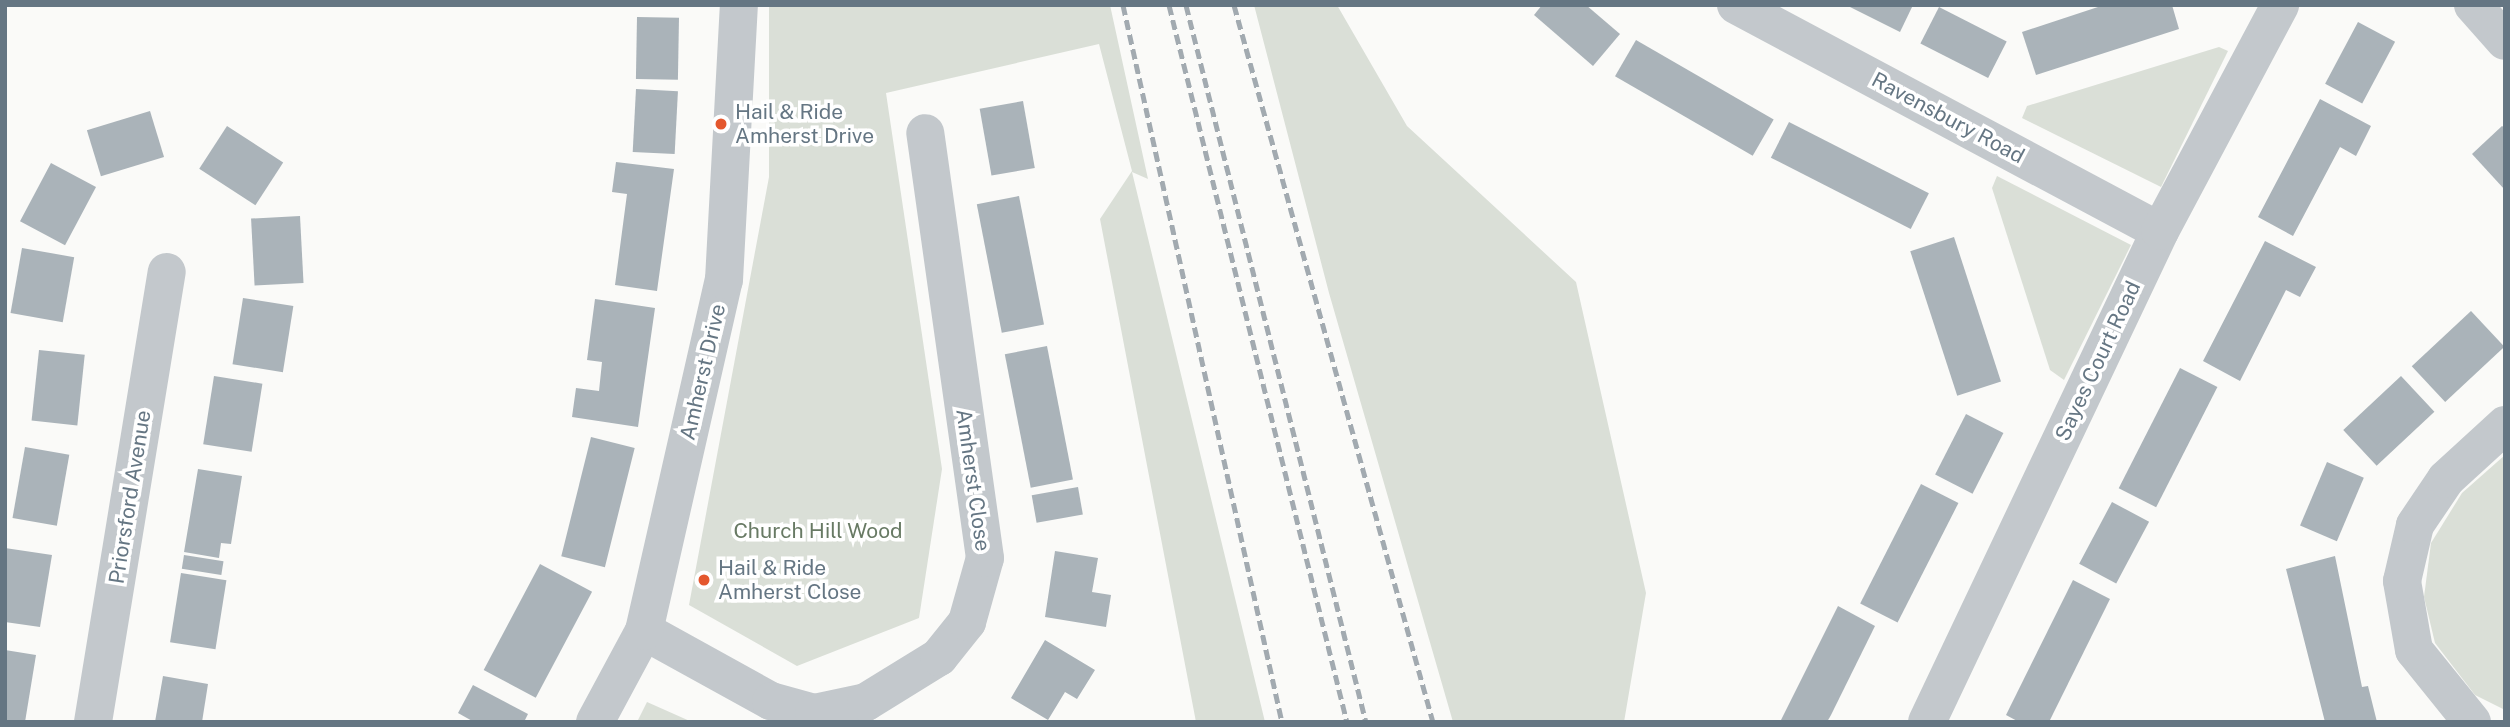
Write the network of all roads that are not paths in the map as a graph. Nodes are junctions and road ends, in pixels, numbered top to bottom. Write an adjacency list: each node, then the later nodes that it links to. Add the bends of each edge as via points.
1 (739, 5): 10 (street, Amherst Drive, via 724,280)
2 (1736, 5): 7 (street, Ravensbury Road)
3 (2280, 5): 7 (street, Sayes Court Road)
4 (2473, 5): 5 (street)
5 (2505, 41)
6 (925, 133): 10 (street, Amherst Close, via 985,558 967,622 939,657 866,702 814,713 771,701)
7 (2160, 231): 13 (street, Sayes Court Road)
8 (167, 272): 11 (street, Priorsford Avenue)
9 (2505, 425): 14 (street, via 2445,479 2415,525 2402,582 2414,650)
10 (644, 631): 12 (street, Amherst Drive)
11 (93, 722)
12 (595, 722)
13 (1927, 722)
14 (2472, 722)

